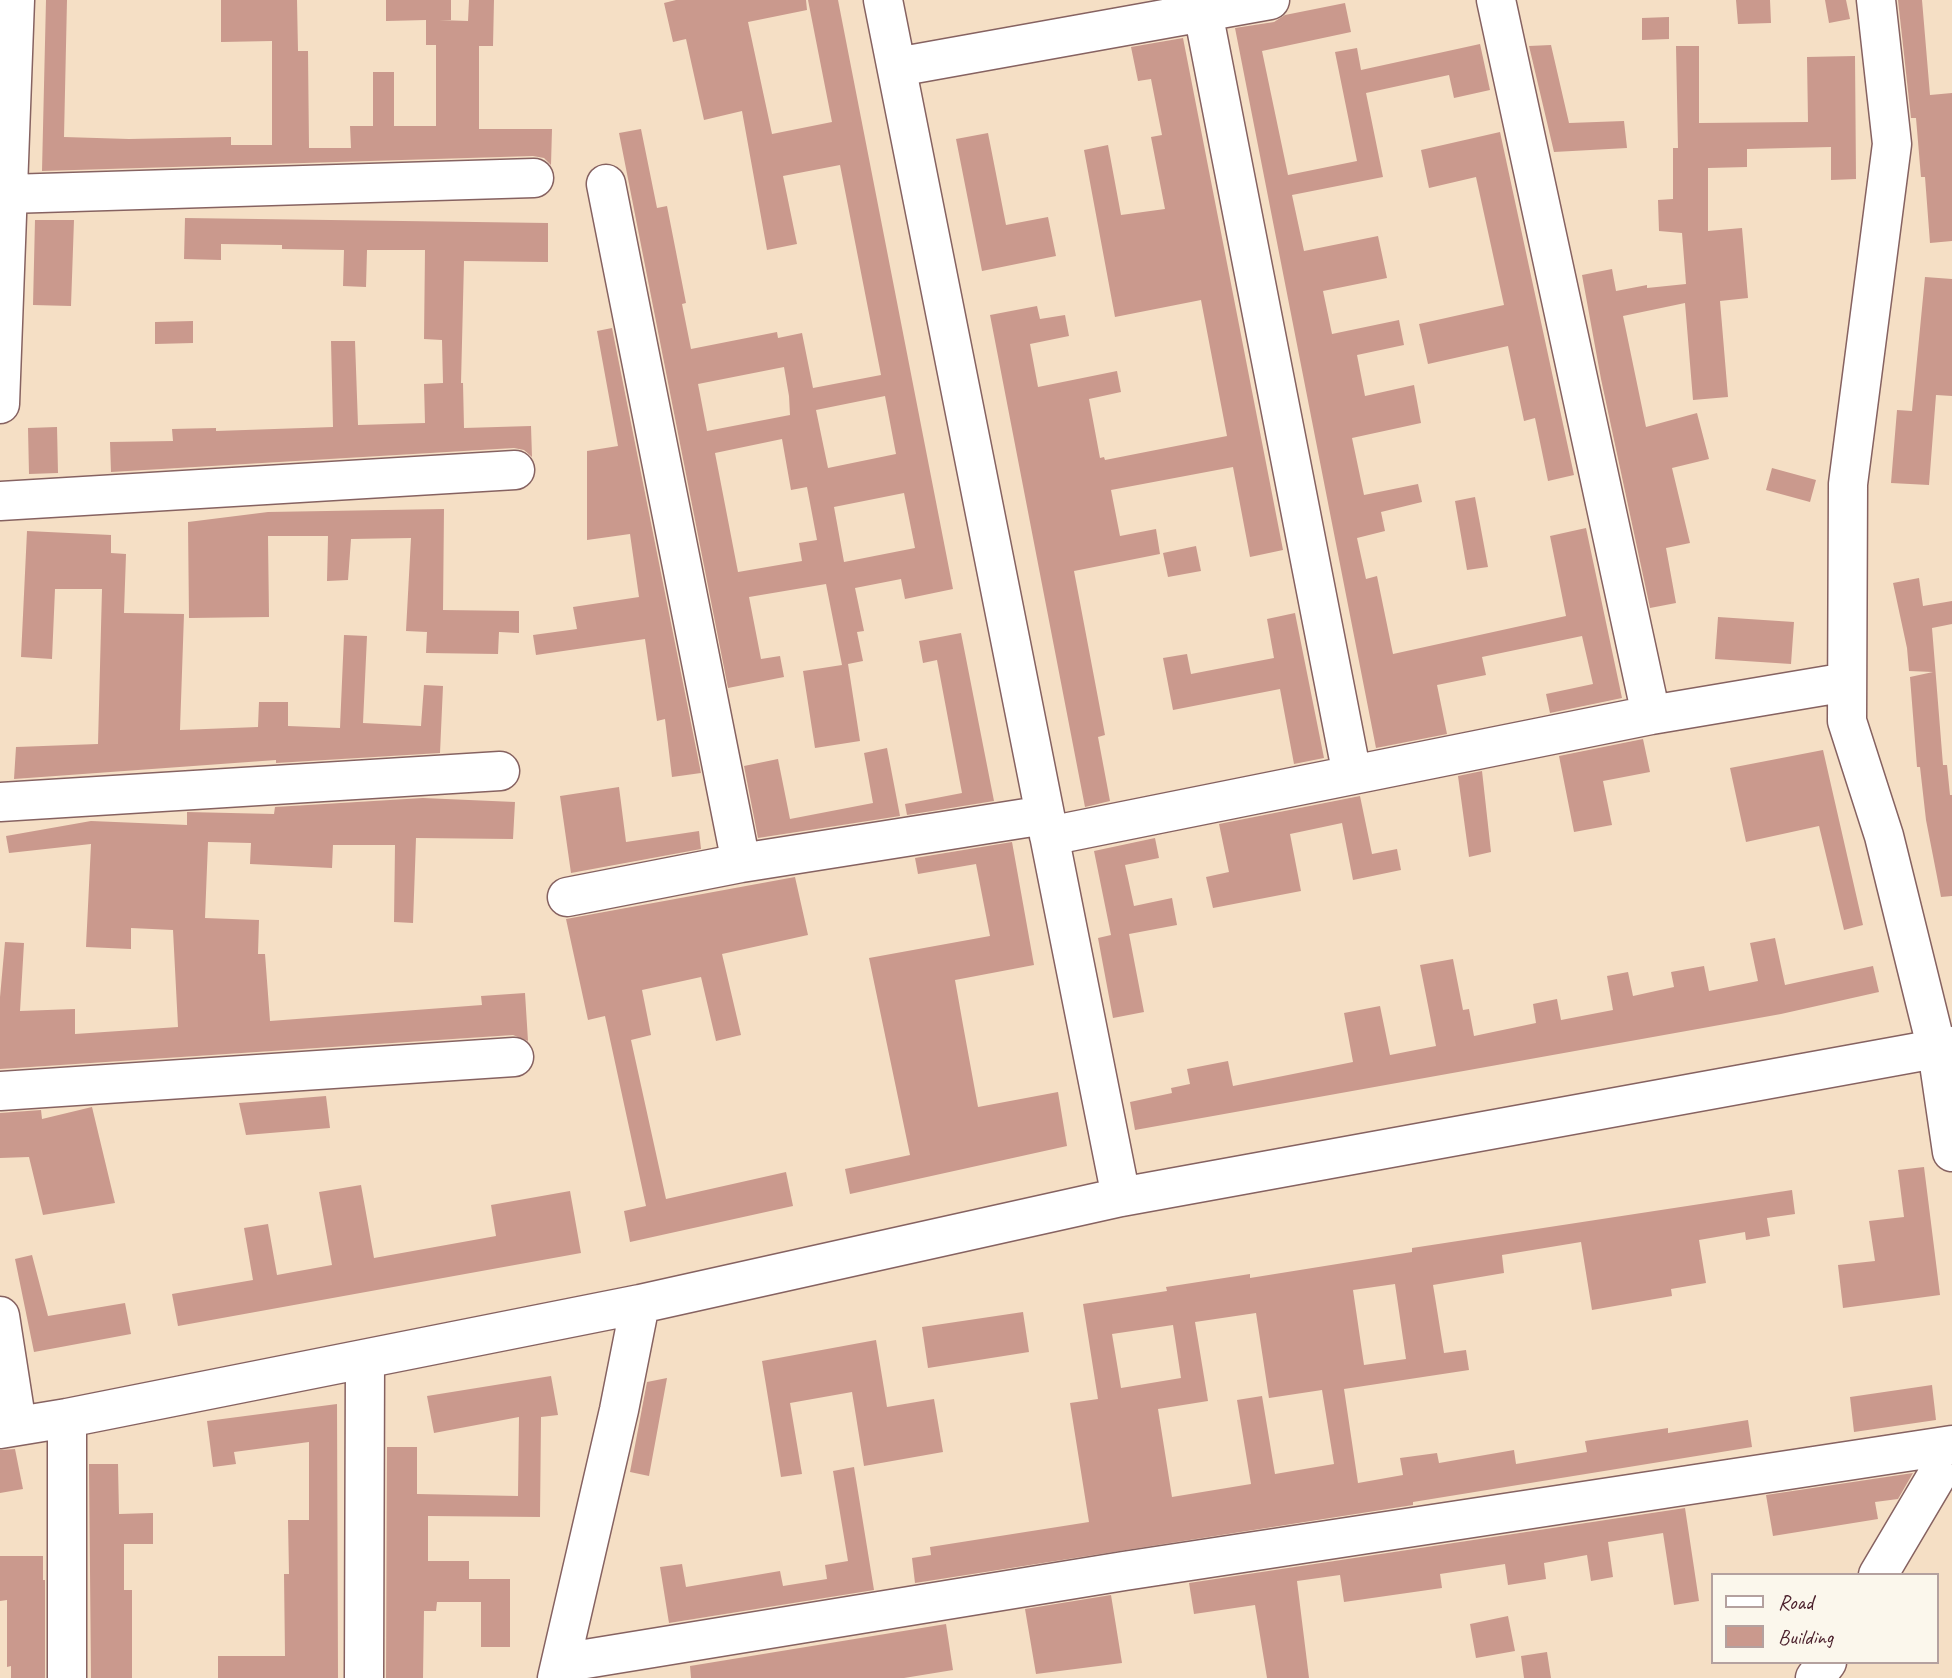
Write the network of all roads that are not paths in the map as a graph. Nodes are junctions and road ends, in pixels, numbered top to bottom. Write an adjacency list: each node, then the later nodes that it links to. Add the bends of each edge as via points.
1 (15, 0): 10 (street)
2 (883, 0): 7 (street)
3 (1270, 0): 6 (street)
4 (1496, 0): 15 (street)
5 (1877, 0): 14 (street, via 1892,144 1848,484)
6 (1203, 12): 7 (street); 17 (street)
7 (897, 67): 19 (street)
8 (534, 178): 10 (street)
9 (606, 184): 20 (street)
10 (8, 194): 11 (street)
11 (0, 404)
12 (515, 470): 13 (street)
13 (0, 501)
14 (1847, 682): 15 (street); 22 (street, via 1847,720)
15 (1651, 715): 17 (street)
16 (500, 771): 18 (street)
17 (1352, 775): 19 (street)
18 (0, 802)
19 (1047, 826): 20 (street); 26 (street)
20 (741, 863): 21 (street)
21 (567, 897)
22 (1944, 1048): 25 (street); 26 (street)
23 (514, 1057): 24 (street)
24 (0, 1091)
25 (1952, 1152)
26 (1121, 1197): 27 (street)
27 (640, 1304): 29 (street); 34 (street)
28 (0, 1316): 31 (street)
29 (365, 1360): 30 (street); 36 (street)
30 (67, 1418): 31 (street); 35 (street)
31 (8, 1427)
32 (1952, 1448): 33 (street); 34 (street, via 1124,1570)
33 (1879, 1573)
34 (559, 1670)
35 (67, 1678)
36 (363, 1678)

